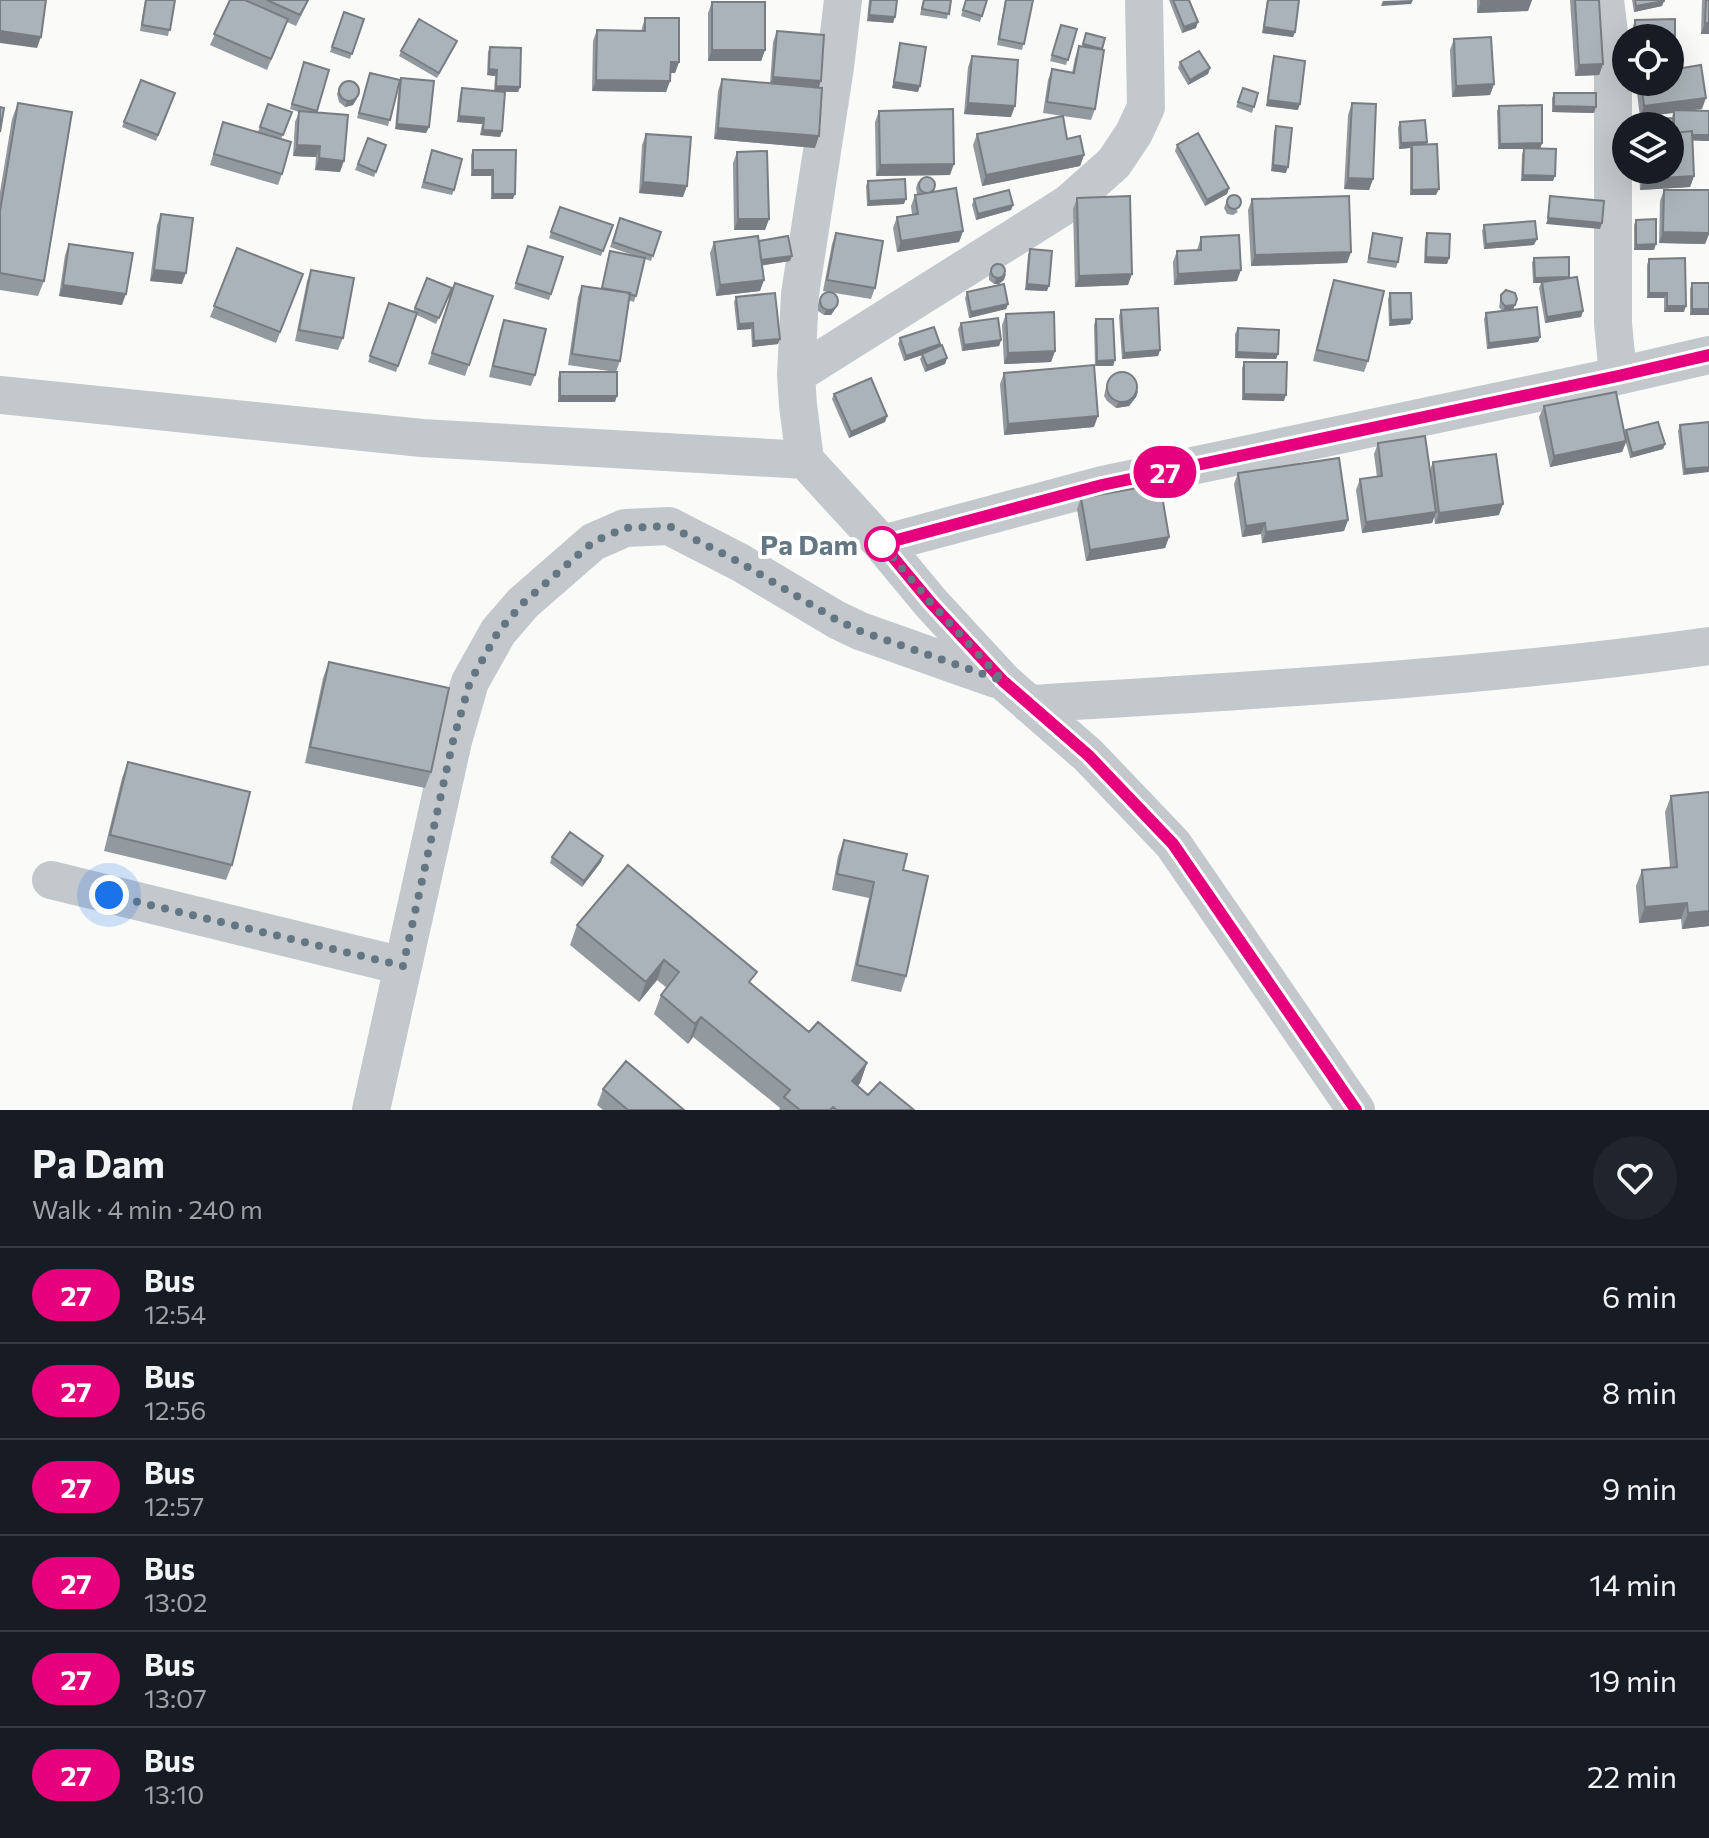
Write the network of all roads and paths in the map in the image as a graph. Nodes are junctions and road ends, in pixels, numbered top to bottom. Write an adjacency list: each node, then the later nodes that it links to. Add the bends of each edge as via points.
1 (843, 0): 5 (street, via 800,294)
2 (1144, 0): 5 (street, via 1146,107 1114,163 1069,203)
3 (1605, 0): 6 (street, via 1613,65 1613,323)
4 (1709, 355): 6 (street)
5 (796, 375): 8 (street)
6 (1618, 376): 9 (street, via 1102,485)
7 (0, 395): 8 (street, via 422,438)
8 (805, 460): 9 (street)
9 (882, 544): 11 (street)
10 (1709, 646): 11 (street, via 1361,683)
11 (1016, 692): 13 (street, via 837,620 669,526 625,528 593,542 523,603 498,632 470,682); 15 (street, via 1088,755 1173,844)
12 (51, 880): 13 (street)
13 (403, 966): 14 (street)
14 (371, 1110)
15 (1356, 1110)

